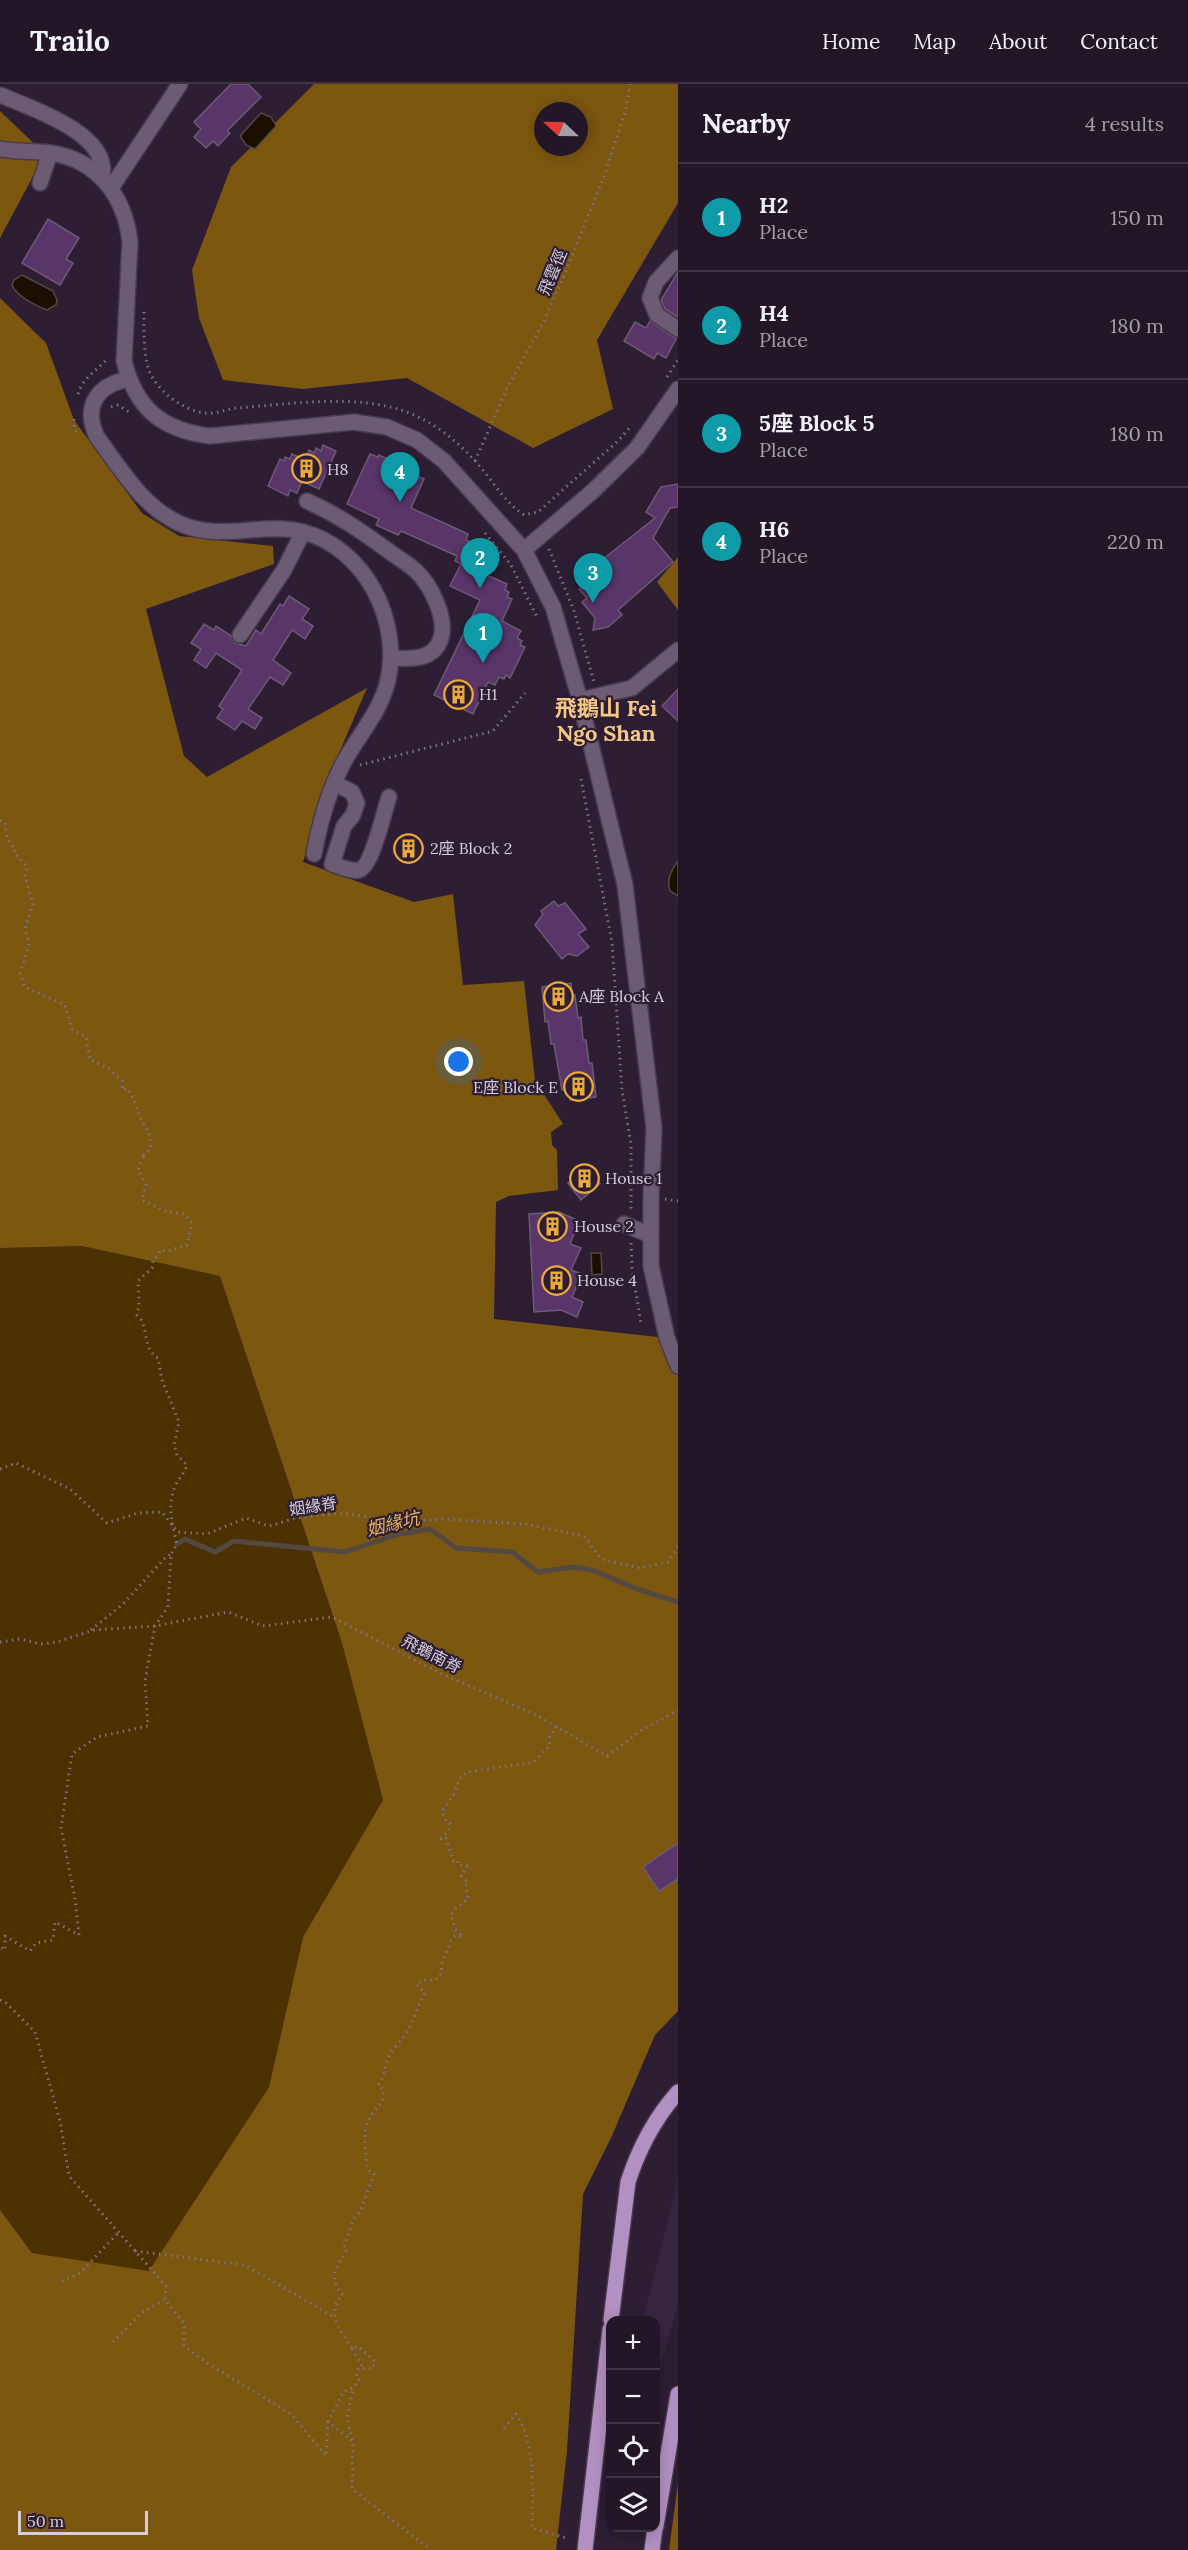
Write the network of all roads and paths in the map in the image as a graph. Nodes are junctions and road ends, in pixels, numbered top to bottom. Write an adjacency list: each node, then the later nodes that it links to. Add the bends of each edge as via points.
1 (180, 84): 7 (street, via 116,178)
2 (630, 84): 22 (path, 飛雲徑, via 606,174 543,323 508,386)
3 (0, 95): 7 (street, via 53,117 76,132 101,158)
4 (0, 150): 5 (street)
5 (50, 153): 6 (street); 7 (street, via 78,161)
6 (40, 183)
7 (107, 183): 13 (street, via 125,214 130,242 123,342)
8 (678, 258): 10 (street, via 656,282 650,298 657,315)
9 (144, 307): 22 (path, via 144,341 151,375 185,408 207,413 234,408 380,404 438,427)
10 (678, 329)
11 (110, 355): 16 (path, via 80,387)
12 (678, 360): 14 (path)
13 (129, 379): 24 (street, via 115,382 99,393 91,411 91,425 147,501 164,515 203,531); 27 (street, via 152,414 189,433 210,436 354,422 387,427 417,440 444,461)
14 (662, 384)
15 (678, 389): 27 (street, via 637,448)
16 (77, 398)
17 (108, 412): 18 (path, via 118,405)
18 (130, 413)
19 (74, 418): 21 (path)
20 (632, 424): 22 (path, via 538,512 524,515 513,508)
21 (82, 444)
22 (475, 461)
23 (307, 501): 31 (street, via 342,518 416,571 428,585 442,618 440,644 420,659)
24 (303, 531): 29 (street, via 284,570); 31 (street, via 350,559 368,580 389,631)
25 (484, 532): 28 (path, via 511,566)
26 (549, 548): 33 (path, via 574,611)
27 (524, 550): 34 (street, via 553,607)
28 (541, 629)
29 (240, 635)
30 (678, 650): 33 (street, via 632,688)
31 (391, 658): 37 (street, via 381,702)
32 (525, 693): 35 (path, via 493,731 352,767)
33 (597, 696): 34 (street)
34 (580, 700): 42 (street, via 625,885 654,1128)
35 (358, 759)
36 (580, 776): 41 (path, via 612,942 622,1090 631,1144)
37 (334, 783): 38 (street, via 352,792 357,803 344,826 332,864 352,870 368,863); 40 (street)
38 (389, 797)
39 (0, 820): 46 (path, via 5,823 14,853 27,866 25,878 33,904 25,929 29,945 21,974 25,987 65,1005 72,1029 86,1037 90,1060 110,1069 122,1081 122,1090 126,1088 135,1100 140,1123 149,1131 151,1149 141,1157 138,1170 146,1185 142,1200 167,1212 185,1214 192,1224 187,1245 160,1250 153,1268 138,1281 140,1305 136,1315 143,1320 147,1343 158,1358 162,1380 179,1422 174,1445 187,1465 184,1476 176,1483 169,1508)
40 (314, 854)
41 (627, 1226): 42 (street); 43 (path)
42 (650, 1235): 44 (street, via 651,1266 667,1338)
43 (641, 1324)
44 (678, 1366)
45 (0, 1469): 46 (path, 姻緣脊, via 16,1463 70,1489 107,1523 138,1513 162,1512)
46 (172, 1525): 47 (path, 姻緣脊, via 178,1532 207,1534 246,1518 269,1526 296,1518 344,1513 396,1522 444,1519 525,1524 584,1536 601,1558 640,1568 668,1562); 48 (path, via 177,1544)
47 (678, 1546)
48 (171, 1554): 49 (path, via 168,1607); 50 (path, via 123,1604)
49 (155, 1626): 50 (path, 飛鵝南脊); 53 (path, 飛鵝南脊, via 228,1612 263,1626 332,1617 442,1674); 54 (path, via 145,1681 148,1726 98,1737 72,1754 61,1828 80,1935 55,1922 53,1940 36,1943 30,1951 5,1936 4,1950)
50 (90, 1631): 51 (path, via 41,1644 20,1639)
51 (0, 1642)
52 (678, 1710): 53 (path, 飛鵝南脊, via 607,1756)
53 (556, 1726): 62 (path, via 549,1738 550,1745 534,1762 462,1775 442,1811 450,1824 441,1839 446,1838 453,1861 468,1866 461,1876 468,1882 468,1899 452,1914 455,1929 463,1936 452,1938 436,1980 417,1984 425,1993 407,2033 391,2052 386,2073 378,2085 383,2101 365,2126 367,2169 374,2174 354,2218 346,2251 334,2269 336,2288 343,2295 334,2308)
54 (0, 1947)
55 (0, 2000): 57 (path, via 35,2032 60,2121 69,2176)
56 (678, 2092): 61 (main road, via 650,2129 628,2182)
57 (119, 2232): 58 (path); 59 (path, via 80,2273)
58 (135, 2252): 60 (path, via 166,2286); 62 (path, via 245,2265)
59 (62, 2281)
60 (165, 2300): 63 (path, via 141,2313); 69 (path, via 184,2323 184,2346 291,2414 326,2456)
61 (611, 2316)
62 (334, 2318): 64 (path)
63 (113, 2342)
64 (352, 2349): 65 (path); 65 (path, via 358,2346 375,2361 372,2369)
65 (363, 2367): 67 (path, via 359,2368 359,2380)
66 (606, 2367): 75 (main road)
67 (352, 2388): 69 (path, via 343,2392); 71 (path, via 347,2418)
68 (678, 2394): 72 (main road)
69 (328, 2422): 71 (path)
70 (504, 2427): 74 (path, via 516,2414 525,2427 533,2484 532,2528)
71 (353, 2441): 76 (path, via 352,2488)
72 (660, 2497)
73 (654, 2532): 77 (main road)
74 (566, 2538)
75 (587, 2547)
76 (431, 2550)
77 (652, 2550)

